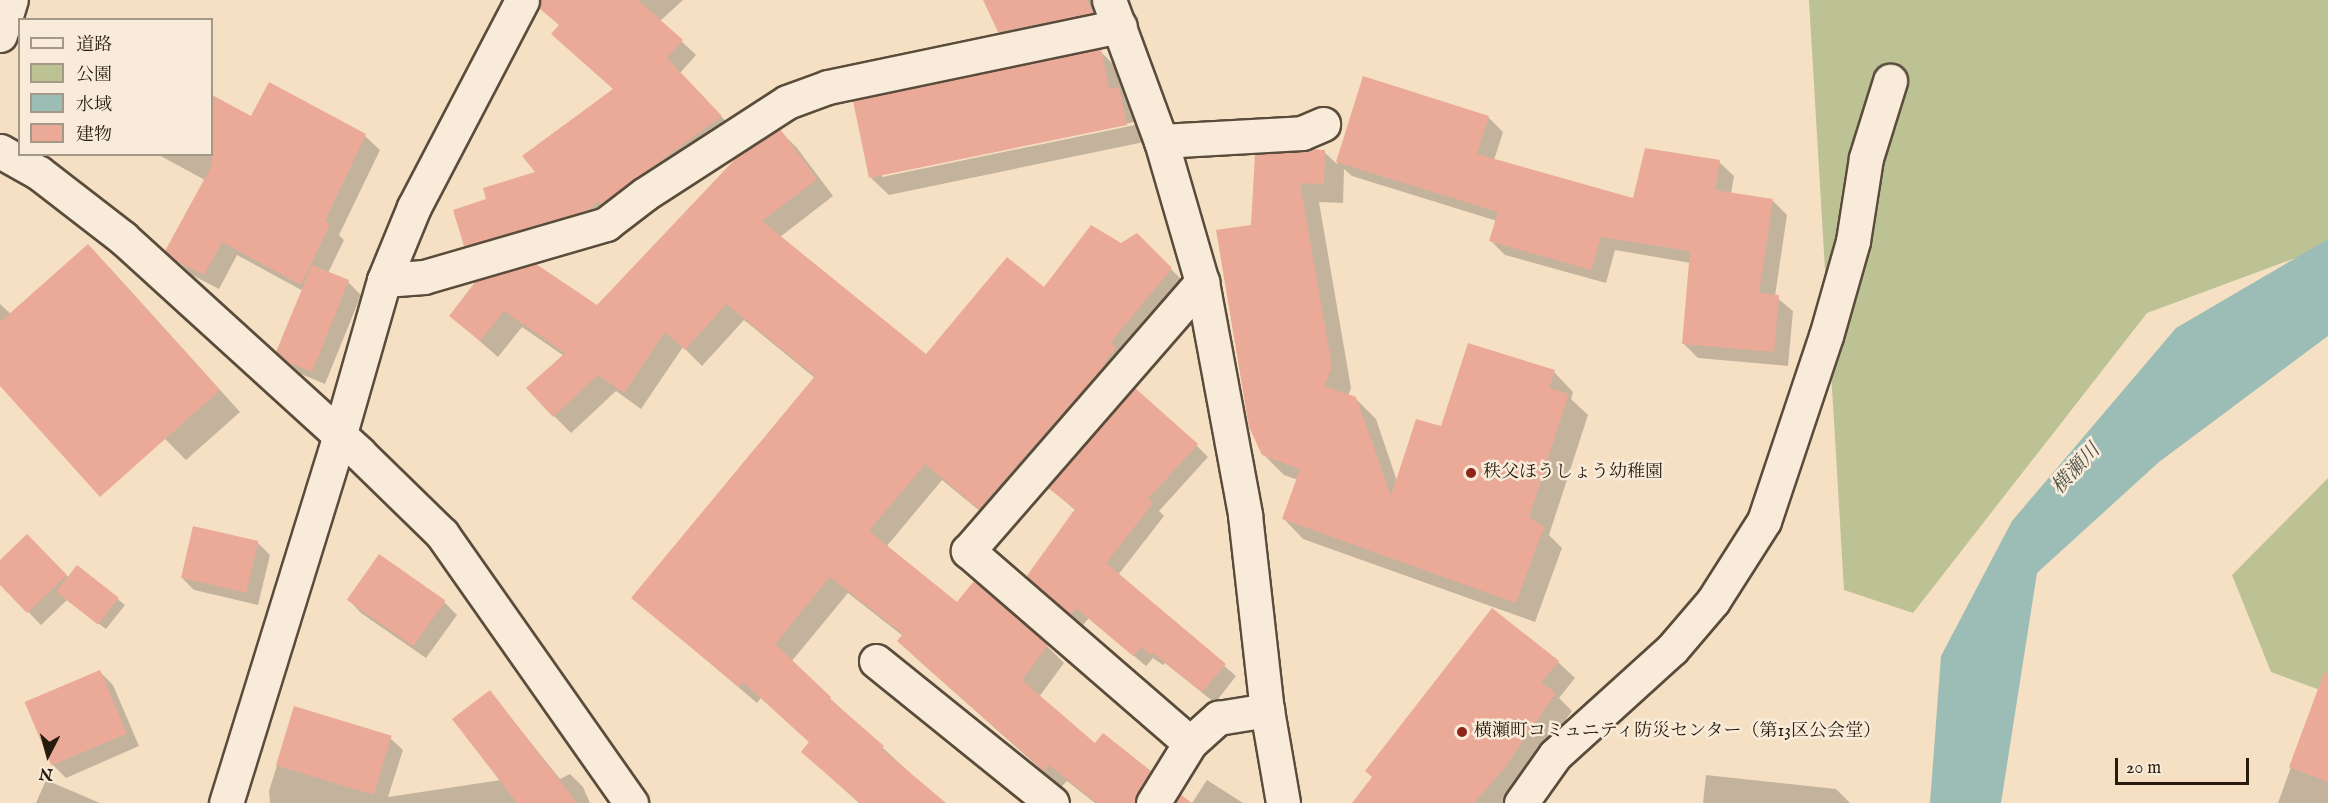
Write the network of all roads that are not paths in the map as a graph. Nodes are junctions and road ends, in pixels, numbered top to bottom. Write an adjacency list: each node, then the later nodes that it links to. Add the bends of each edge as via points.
1 (11, 0): 4 (street)
2 (522, 0): 9 (street, via 414,207)
3 (1115, 13): 7 (street); 9 (street, via 828,87 787,102 645,194 606,224 424,277)
4 (0, 35)
5 (1890, 81): 20 (street, via 1866,158 1852,241 1826,336 1764,521 1713,601 1672,649 1555,755)
6 (1323, 124): 7 (street, via 1302,133)
7 (1161, 141): 10 (street)
8 (0, 151): 11 (street, via 39,173 123,238)
9 (384, 279): 11 (street)
10 (1202, 282): 13 (street, via 1245,516); 14 (street, via 968,551)
11 (339, 437): 15 (street); 16 (street, via 441,534)
12 (876, 661): 17 (street)
13 (1267, 710): 14 (street, via 1218,718); 19 (street)
14 (1190, 743): 18 (street)
15 (226, 803)
16 (631, 803)
17 (1052, 803)
18 (1153, 803)
19 (1282, 803)
20 (1521, 803)

